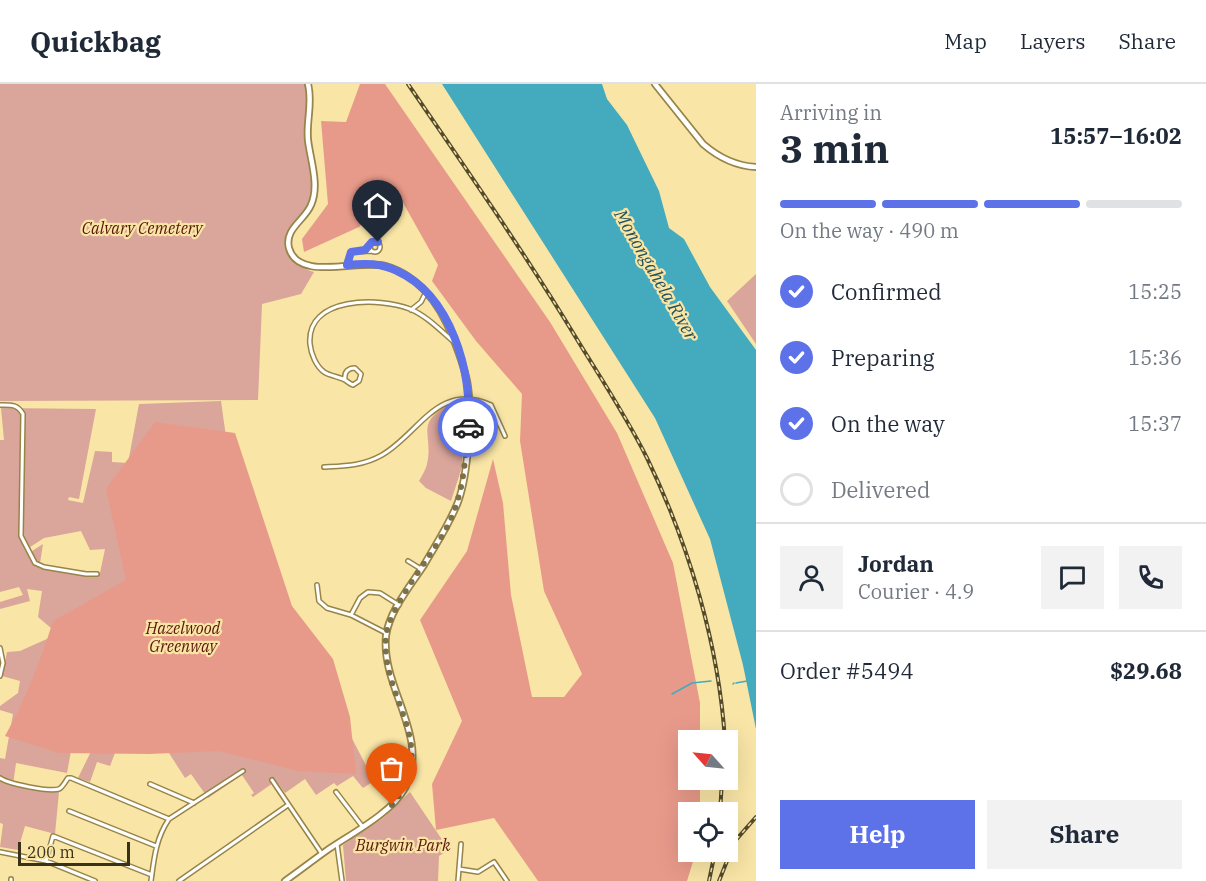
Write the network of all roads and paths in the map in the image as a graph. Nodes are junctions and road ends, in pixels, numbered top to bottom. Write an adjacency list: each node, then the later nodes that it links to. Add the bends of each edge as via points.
1 (308, 84): 5 (street, via 308,141 314,196 292,229 289,249 294,258 311,268)
2 (655, 84): 3 (street, via 712,152 739,165)
3 (756, 167)
4 (371, 249): 5 (street, via 351,252)
5 (347, 265): 6 (street, via 385,266 410,278)
6 (426, 292): 7 (street); 8 (street, via 449,326)
7 (411, 310): 8 (street); 9 (street, via 373,300 356,302 339,306 316,322 310,341 314,358 325,372)
8 (455, 343): 10 (street)
9 (345, 379): 9 (street, via 355,385 361,374 355,368 349,369)
10 (468, 399): 12 (street, via 491,405); 13 (street, via 441,406 421,419 391,449 367,463); 15 (street, via 464,476 458,500 448,525)
11 (0, 405): 16 (street, via 19,408 23,414 21,536 35,563)
12 (505, 436)
13 (324, 467)
14 (408, 561): 15 (street)
15 (421, 569): 18 (street)
16 (97, 574)
17 (317, 585): 19 (street, via 319,601 327,608)
18 (399, 605): 19 (street, via 380,593 368,592); 20 (street)
19 (351, 615): 20 (street)
20 (386, 633): 32 (street, via 389,675 413,753 401,795)
21 (0, 648): 22 (street)
22 (0, 676)
23 (243, 771): 28 (street)
24 (0, 778): 31 (street, via 51,790 62,788 68,778)
25 (272, 780): 29 (street)
26 (150, 784): 28 (street)
27 (336, 792): 32 (street)
28 (194, 803): 31 (street)
29 (288, 805): 37 (street); 44 (street)
30 (69, 811): 35 (street)
31 (169, 819): 35 (street)
32 (362, 826): 33 (street)
33 (337, 844): 37 (street); 47 (street)
34 (461, 844): 39 (street)
35 (156, 846): 40 (street)
36 (0, 852): 38 (street)
37 (322, 854): 41 (street)
38 (46, 861): 40 (street, via 53,836); 42 (street)
39 (459, 869): 48 (street); 49 (street, via 478,872 494,862)
40 (152, 875): 43 (street)
41 (293, 876): 45 (street); 46 (street)
42 (94, 881)
43 (152, 881)
44 (179, 881)
45 (285, 881)
46 (297, 881)
47 (342, 881)
48 (458, 881)
49 (507, 881)

